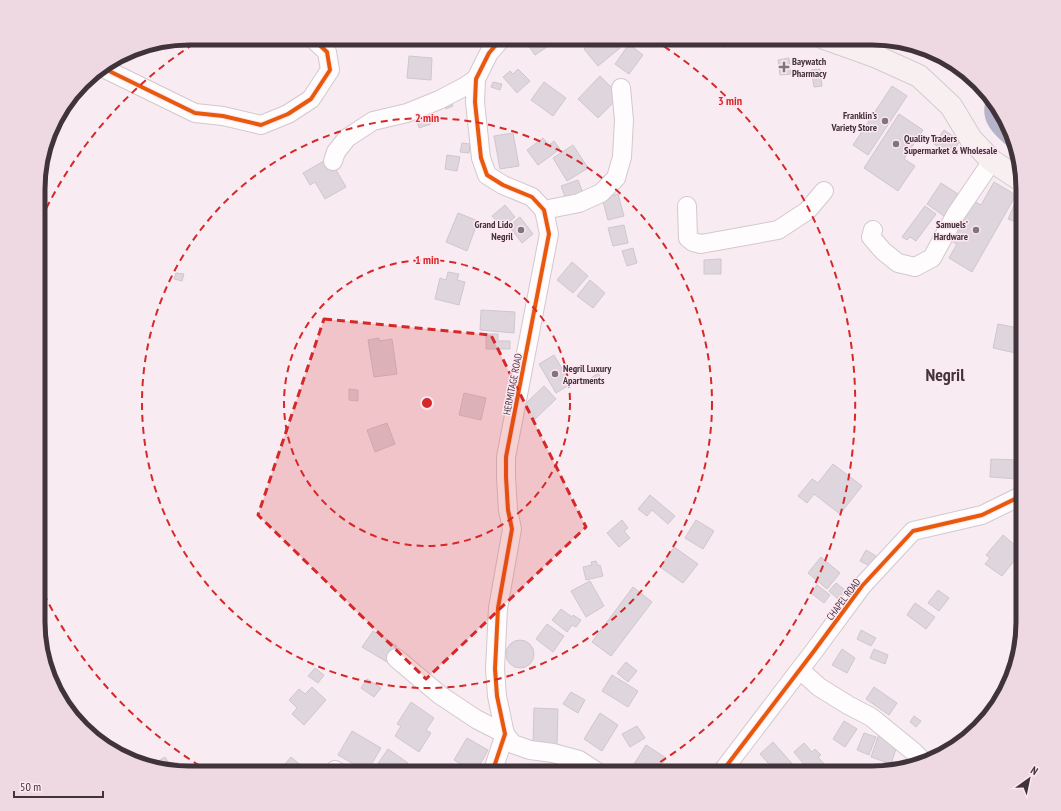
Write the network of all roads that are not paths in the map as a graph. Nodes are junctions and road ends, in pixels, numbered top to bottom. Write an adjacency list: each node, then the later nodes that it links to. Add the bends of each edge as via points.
1 (320, 45): 4 (street, via 327,52 330,70 311,98 288,114 261,125 223,116 195,113)
2 (496, 45): 5 (street)
3 (844, 45): 8 (main road, via 919,76 951,106 971,139)
4 (107, 70)
5 (476, 79): 7 (street, via 433,103 408,113 373,121 347,138 336,152); 12 (street, via 481,158 487,174 503,185 532,197)
6 (621, 88): 12 (street, via 624,120 622,157 616,178 601,192 579,203)
7 (333, 161)
8 (992, 161): 9 (main road); 13 (street, via 956,214 932,258 915,267 898,263 883,251 871,236)
9 (1016, 176)
10 (824, 191): 11 (street, via 807,212 778,230 702,244 688,238)
11 (687, 206)
12 (544, 210): 17 (street, HERMITAGE ROAD, via 549,234 506,457 508,510 512,529 498,608 495,669 497,696)
13 (873, 230)
14 (1016, 498): 16 (street, CHAPEL ROAD, via 982,515 912,531 862,586)
15 (396, 658): 17 (street, via 440,695 476,719)
16 (800, 670): 18 (street, via 819,687 871,717); 21 (street, CHAPEL ROAD)
17 (505, 734): 19 (street); 20 (street, via 513,744 573,758)
18 (920, 758)
19 (494, 766)
20 (588, 766)
21 (726, 766)

